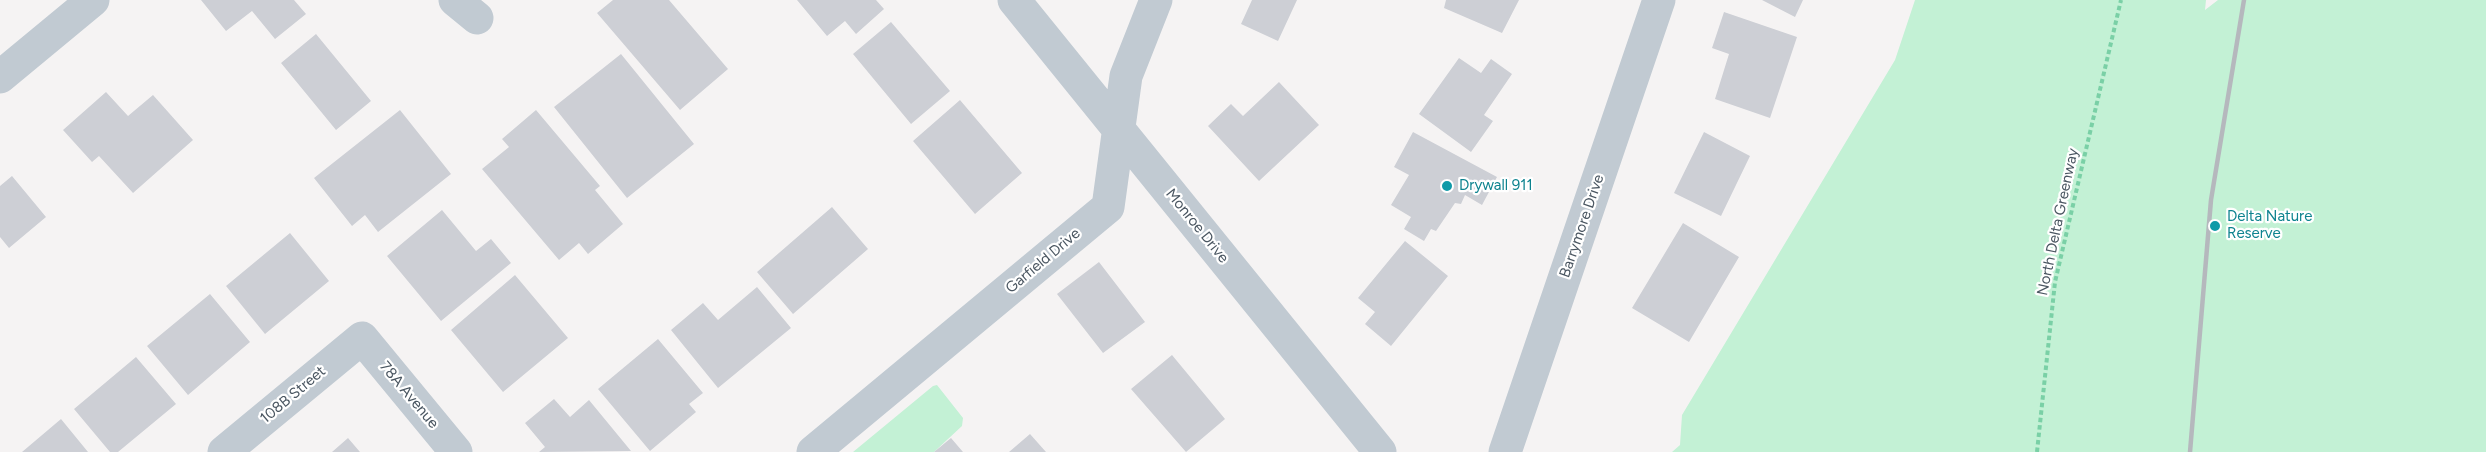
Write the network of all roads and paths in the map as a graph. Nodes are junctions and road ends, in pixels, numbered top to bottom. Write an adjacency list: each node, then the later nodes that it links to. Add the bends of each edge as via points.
1 (93, 0): 6 (street)
2 (1014, 0): 7 (street, Monroe Drive)
3 (1155, 0): 7 (street, Garfield Drive, via 1126,76)
4 (1659, 0): 13 (street, Barrymore Drive)
5 (2121, 0): 14 (path, North Delta Greenway, via 2055,282)
6 (0, 77)
7 (1119, 128): 11 (street, Garfield Drive, via 1108,207); 12 (street, Monroe Drive)
8 (362, 338): 9 (street, 108B Street); 10 (street, 78A Avenue)
9 (224, 452)
10 (456, 452)
11 (813, 452)
12 (1380, 452)
13 (1505, 452)
14 (2037, 452)

